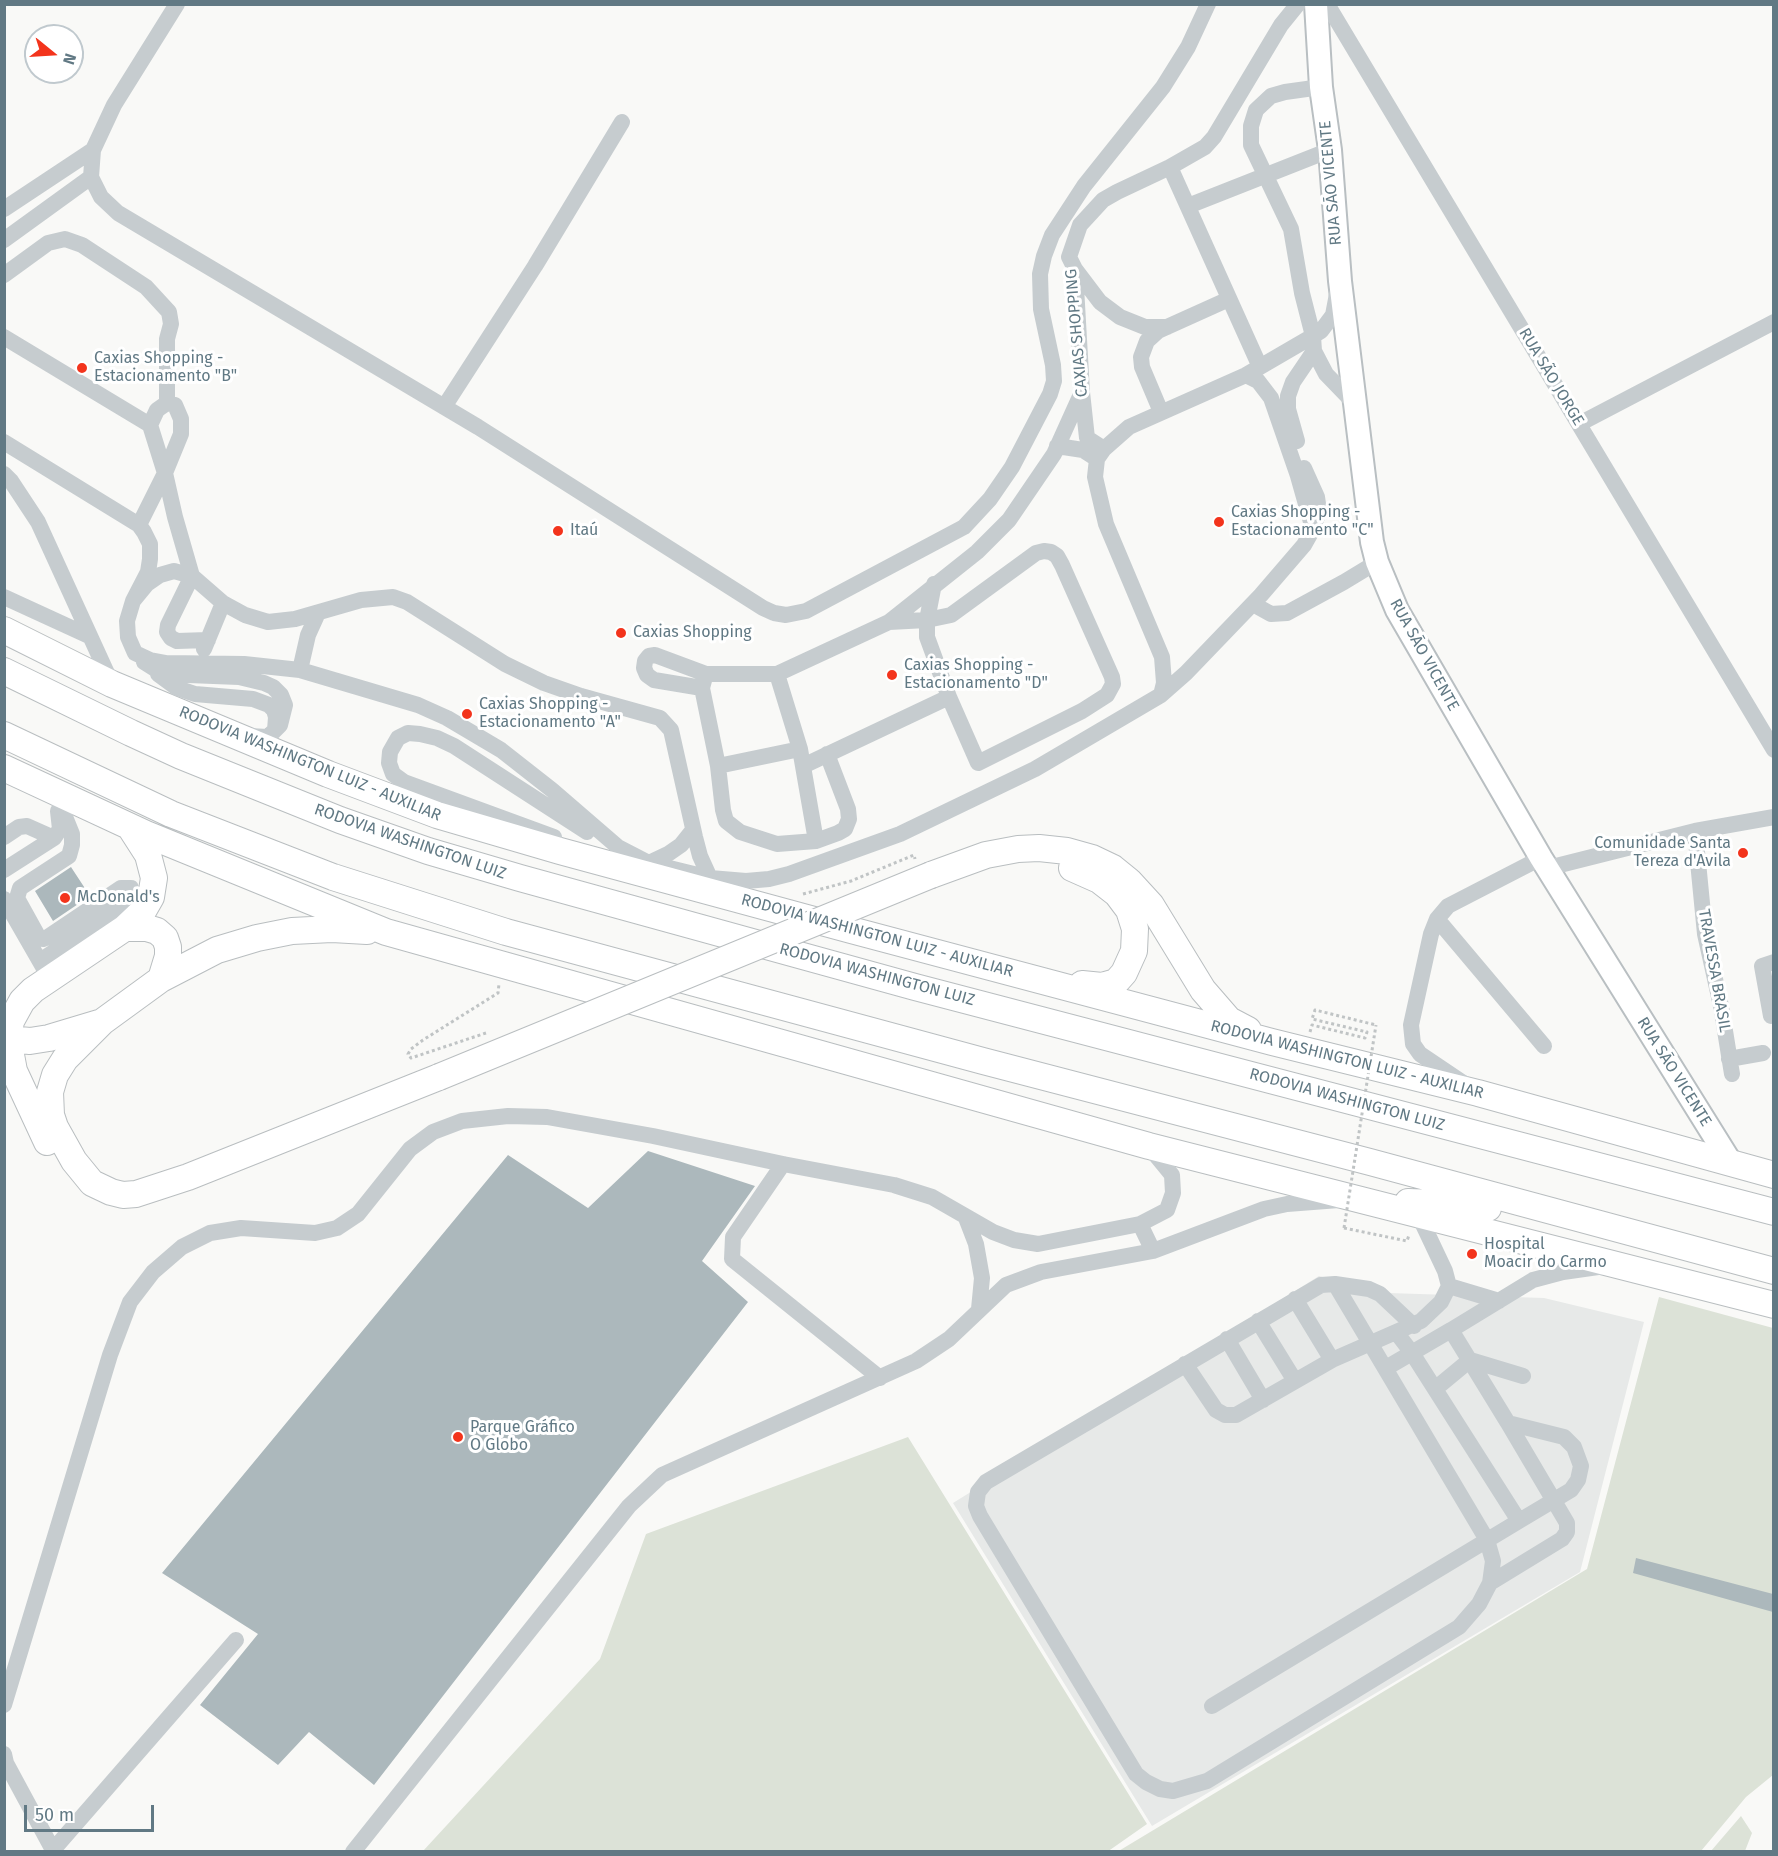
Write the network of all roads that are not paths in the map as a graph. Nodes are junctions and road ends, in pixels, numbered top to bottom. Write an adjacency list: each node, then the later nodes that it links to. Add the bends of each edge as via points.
1 (177, 4): 8 (street, via 114,105)
2 (1208, 4): 28 (street, via 1163,87 1084,186 1052,235 1040,274 1041,309 1054,381 1012,467 964,527 806,611 774,614)
3 (1298, 4): 10 (street, CAXIAS SHOPPING, via 1281,25 1214,137)
4 (1316, 4): 6 (main road, RUA SĀO VICENTE)
5 (1327, 4): 30 (street, RUA SÃO JORGE)
6 (1321, 87): 9 (main road, RUA SĀO VICENTE); 11 (street, via 1271,96 1256,110 1251,145)
7 (622, 122): 28 (street)
8 (93, 150): 12 (street); 14 (street)
9 (1330, 150): 11 (street); 18 (main road, RUA SĀO VICENTE)
10 (1170, 167): 13 (street); 16 (street, CAXIAS SHOPPING, via 1117,192 1087,216 1069,257)
11 (1266, 174): 13 (street); 23 (street, via 1291,229)
12 (91, 177): 15 (street); 28 (street, via 101,197 118,213)
13 (1188, 206): 19 (street)
14 (4, 209)
15 (4, 240)
16 (1075, 269): 21 (street, via 1100,302 1120,317 1144,327); 25 (street, CAXIAS SHOPPING)
17 (4, 275): 26 (street, via 48,243 65,240 82,245 146,287 169,312)
18 (1340, 281): 23 (street, via 1333,315); 27 (main road, RUA SĀO VICENTE)
19 (1230, 299): 21 (street); 24 (street)
20 (1773, 322): 30 (street)
21 (1167, 327): 29 (street, via 1152,336 1141,357)
22 (4, 337): 31 (street)
23 (1314, 344): 24 (street); 27 (street, via 1326,374); 33 (street, via 1288,396)
24 (1253, 371): 29 (street); 33 (street)
25 (1082, 392): 34 (street, CAXIAS SHOPPING); 36 (street)
26 (167, 403): 31 (street, via 157,411); 38 (street, via 178,410 181,434)
27 (1355, 404): 41 (main road, RUA SĀO VICENTE)
28 (444, 407)
29 (1161, 412): 32 (street)
30 (1579, 424): 69 (street, RUA SÃO JORGE)
31 (150, 425): 38 (street)
32 (1129, 427): 34 (street); 37 (street)
33 (1290, 435): 47 (street, via 1314,519 1304,545)
34 (1087, 438): 36 (street); 37 (street)
35 (4, 442): 40 (street)
36 (1057, 446): 37 (street); 43 (street, via 1009,520 977,552)
37 (1101, 454): 55 (street, via 1095,477 1106,524)
38 (165, 473): 40 (street); 42 (street)
39 (4, 474): 52 (street, via 38,522)
40 (139, 525): 45 (street, via 150,544 150,559 148,572)
41 (1377, 562): 47 (street, via 1287,613 1271,614); 85 (main road, RUA SĀO VICENTE, via 1397,610)
42 (192, 576): 45 (street, via 174,571 160,575); 46 (street); 53 (street, via 167,632 177,640)
43 (934, 584): 49 (street); 50 (street)
44 (4, 597): 52 (street)
45 (133, 601): 54 (street, via 127,621 128,638)
46 (223, 603): 48 (street, via 268,622); 53 (street)
47 (1253, 604): 56 (street)
48 (318, 613): 58 (street); 78 (street, via 361,600 393,597 537,680 660,718 671,730)
49 (927, 620): 50 (street); 64 (street, via 927,637); 64 (street, via 951,615 1036,553 1051,552 1057,556 1113,684 1107,695 1082,711 978,763)
50 (889, 622): 61 (street)
51 (4, 630): 62 (highway, RODOVIA WASHINGTON LUIZ - AUXILIAR)
52 (89, 636): 62 (street)
53 (208, 640): 57 (street)
54 (135, 653): 57 (street, via 166,663); 59 (street)
55 (1162, 657): 56 (street); 63 (street)
56 (1195, 663): 63 (street)
57 (197, 664): 58 (street)
58 (300, 670): 80 (street, via 418,705 447,718 526,768)
59 (157, 671): 66 (street, via 168,683 187,692 253,699 269,705 276,717); 66 (street, via 264,682 281,695 285,705 284,716)
60 (8, 672): 75 (highway, via 378,816); 112 (highway, RODOVIA WASHINGTON LUIZ, via 182,756 428,851 915,987)
61 (777, 674): 68 (street); 71 (street, via 704,681)
62 (112, 684): 65 (highway, RODOVIA WASHINGTON LUIZ - AUXILIAR)
63 (1161, 695): 88 (street, via 1035,769 900,834 769,879)
64 (949, 697): 70 (street)
65 (221, 730): 66 (street, via 268,737); 75 (highway, RODOVIA WASHINGTON LUIZ - AUXILIAR)
66 (274, 731)
67 (4, 735): 116 (highway, via 182,818 333,877 506,932)
68 (800, 749): 71 (street); 72 (street)
69 (1773, 750)
70 (827, 754): 72 (street); 83 (street, via 849,819 845,829)
71 (718, 766): 83 (street, via 723,810 732,827 777,844)
72 (803, 766): 83 (street)
73 (4, 768): 74 (highway)
74 (55, 792): 77 (highway); 82 (street, via 60,829); 95 (street, via 72,834 69,856 21,888 17,898 38,936 48,938 121,888 131,888 134,897)
75 (437, 815): 89 (highway, RODOVIA WASHINGTON LUIZ - AUXILIAR)
76 (1773, 817): 79 (street)
77 (130, 827): 92 (highway, via 147,855 154,878 147,904); 93 (highway)
78 (693, 830): 84 (street, via 681,845); 88 (street)
79 (1695, 831): 85 (street); 104 (street, TRAVESSA BRASIL, via 1704,934 1731,1066)
80 (598, 836): 84 (street); 89 (street, via 437,738 408,734 398,738 390,752 388,763 393,774 404,782)
81 (4, 837): 82 (street, via 19,826 27,826)
82 (54, 838): 86 (street)
83 (816, 841)
84 (650, 862): 88 (street)
85 (1544, 863): 91 (street, via 1448,906); 108 (main road, RUA SĀO VICENTE)
86 (4, 870)
87 (929, 874): 97 (highway, via 1041,862 1071,867 1117,894 1129,910 1135,929 1134,951 1124,973 1116,982 1102,986); 102 (highway, via 986,855 1039,848 1067,851 1113,868 1151,905 1203,990 1229,1020); 105 (highway)
88 (710, 878)
89 (674, 881): 97 (highway, RODOVIA WASHINGTON LUIZ - AUXILIAR)
90 (4, 899): 95 (street)
91 (1437, 919): 103 (street); 106 (street, via 1411,1025 1413,1044 1420,1054)
92 (124, 928): 95 (highway); 96 (highway, via 147,928 165,938 168,956)
93 (386, 932): 96 (highway, via 312,930 256,938 217,950); 107 (highway)
94 (1773, 962): 99 (street, via 1762,966)
95 (45, 970): 98 (highway, via 33,990)
96 (161, 979): 100 (highway)
97 (1049, 981): 102 (highway, RODOVIA WASHINGTON LUIZ - AUXILIAR)
98 (13, 1005): 101 (highway)
99 (1771, 1016)
100 (102, 1022): 101 (highway, via 49,1038); 105 (highway, via 60,1066 49,1104 55,1127 83,1174 101,1188 123,1195 152,1190)
101 (6, 1038): 105 (highway, via 19,1084 60,1168 84,1196 119,1210 156,1206)
102 (1272, 1042): 106 (highway, RODOVIA WASHINGTON LUIZ - AUXILIAR)
103 (1544, 1046)
104 (1763, 1053)
105 (445, 1083)
106 (1478, 1093): 108 (highway, RODOVIA WASHINGTON LUIZ - AUXILIAR)
107 (1149, 1146): 111 (highway); 114 (street, via 1172,1175 1173,1193 1167,1210)
108 (1731, 1163): 110 (highway, RODOVIA WASHINGTON LUIZ - AUXILIAR)
109 (783, 1164): 113 (street, via 894,1185 932,1197); 138 (street, via 733,1237 732,1259); 148 (street, via 547,1117 462,1121 433,1132 410,1149 358,1214 337,1228 315,1233 241,1228 210,1233 182,1247 153,1272 130,1302 110,1355)
110 (1773, 1175)
111 (1360, 1200): 115 (highway); 116 (highway, via 1462,1204); 117 (street, via 1264,1209)
112 (1773, 1212)
113 (966, 1218): 114 (street, via 993,1233 1038,1244); 125 (street, via 982,1278)
114 (1140, 1224): 117 (street)
115 (1414, 1224): 118 (highway); 121 (street, via 1445,1271)
116 (1611, 1228): 119 (highway)
117 (1153, 1251): 125 (street, via 1041,1272 1006,1285)
118 (1618, 1264): 123 (street, via 1548,1275); 124 (highway)
119 (1773, 1271)
120 (1335, 1284): 122 (street, via 1321,1285); 127 (street, via 1380,1294); 131 (street)
121 (1449, 1286): 123 (street); 127 (street, via 1441,1302)
122 (1295, 1299): 126 (street); 133 (street)
123 (1499, 1301): 128 (street)
124 (1773, 1305)
125 (979, 1309): 138 (street, via 949,1339)
126 (1258, 1321): 130 (street); 139 (street)
127 (1414, 1326): 129 (street)
128 (1451, 1330): 132 (street); 134 (street)
129 (1396, 1332): 131 (street); 132 (street)
130 (1227, 1339): 135 (street); 141 (street)
131 (1371, 1342): 133 (street); 136 (street)
132 (1412, 1353): 136 (street); 140 (street)
133 (1332, 1360): 139 (street)
134 (1470, 1360): 137 (street); 140 (street); 142 (street)
135 (1185, 1364): 141 (street, via 1216,1410 1225,1415 1236,1415); 146 (street, via 986,1482 978,1492 976,1506 1136,1774 1146,1782 1173,1791 1207,1780 1459,1627 1479,1604)
136 (1386, 1368): 145 (street)
137 (1523, 1376)
138 (880, 1378): 152 (street, via 662,1475 629,1506)
139 (1295, 1381): 141 (street)
140 (1435, 1389): 144 (street)
141 (1263, 1400)
142 (1508, 1423): 143 (street); 143 (street, via 1564,1437 1574,1447 1581,1466 1578,1480)
143 (1553, 1502): 144 (street); 146 (street, via 1567,1523 1562,1539)
144 (1519, 1521): 145 (street)
145 (1487, 1540): 146 (street, via 1492,1561); 149 (street)
146 (1490, 1583)
147 (236, 1640): 151 (street)
148 (4, 1705)
149 (1212, 1706)
150 (4, 1754): 151 (street)
151 (53, 1851)
152 (353, 1851)

